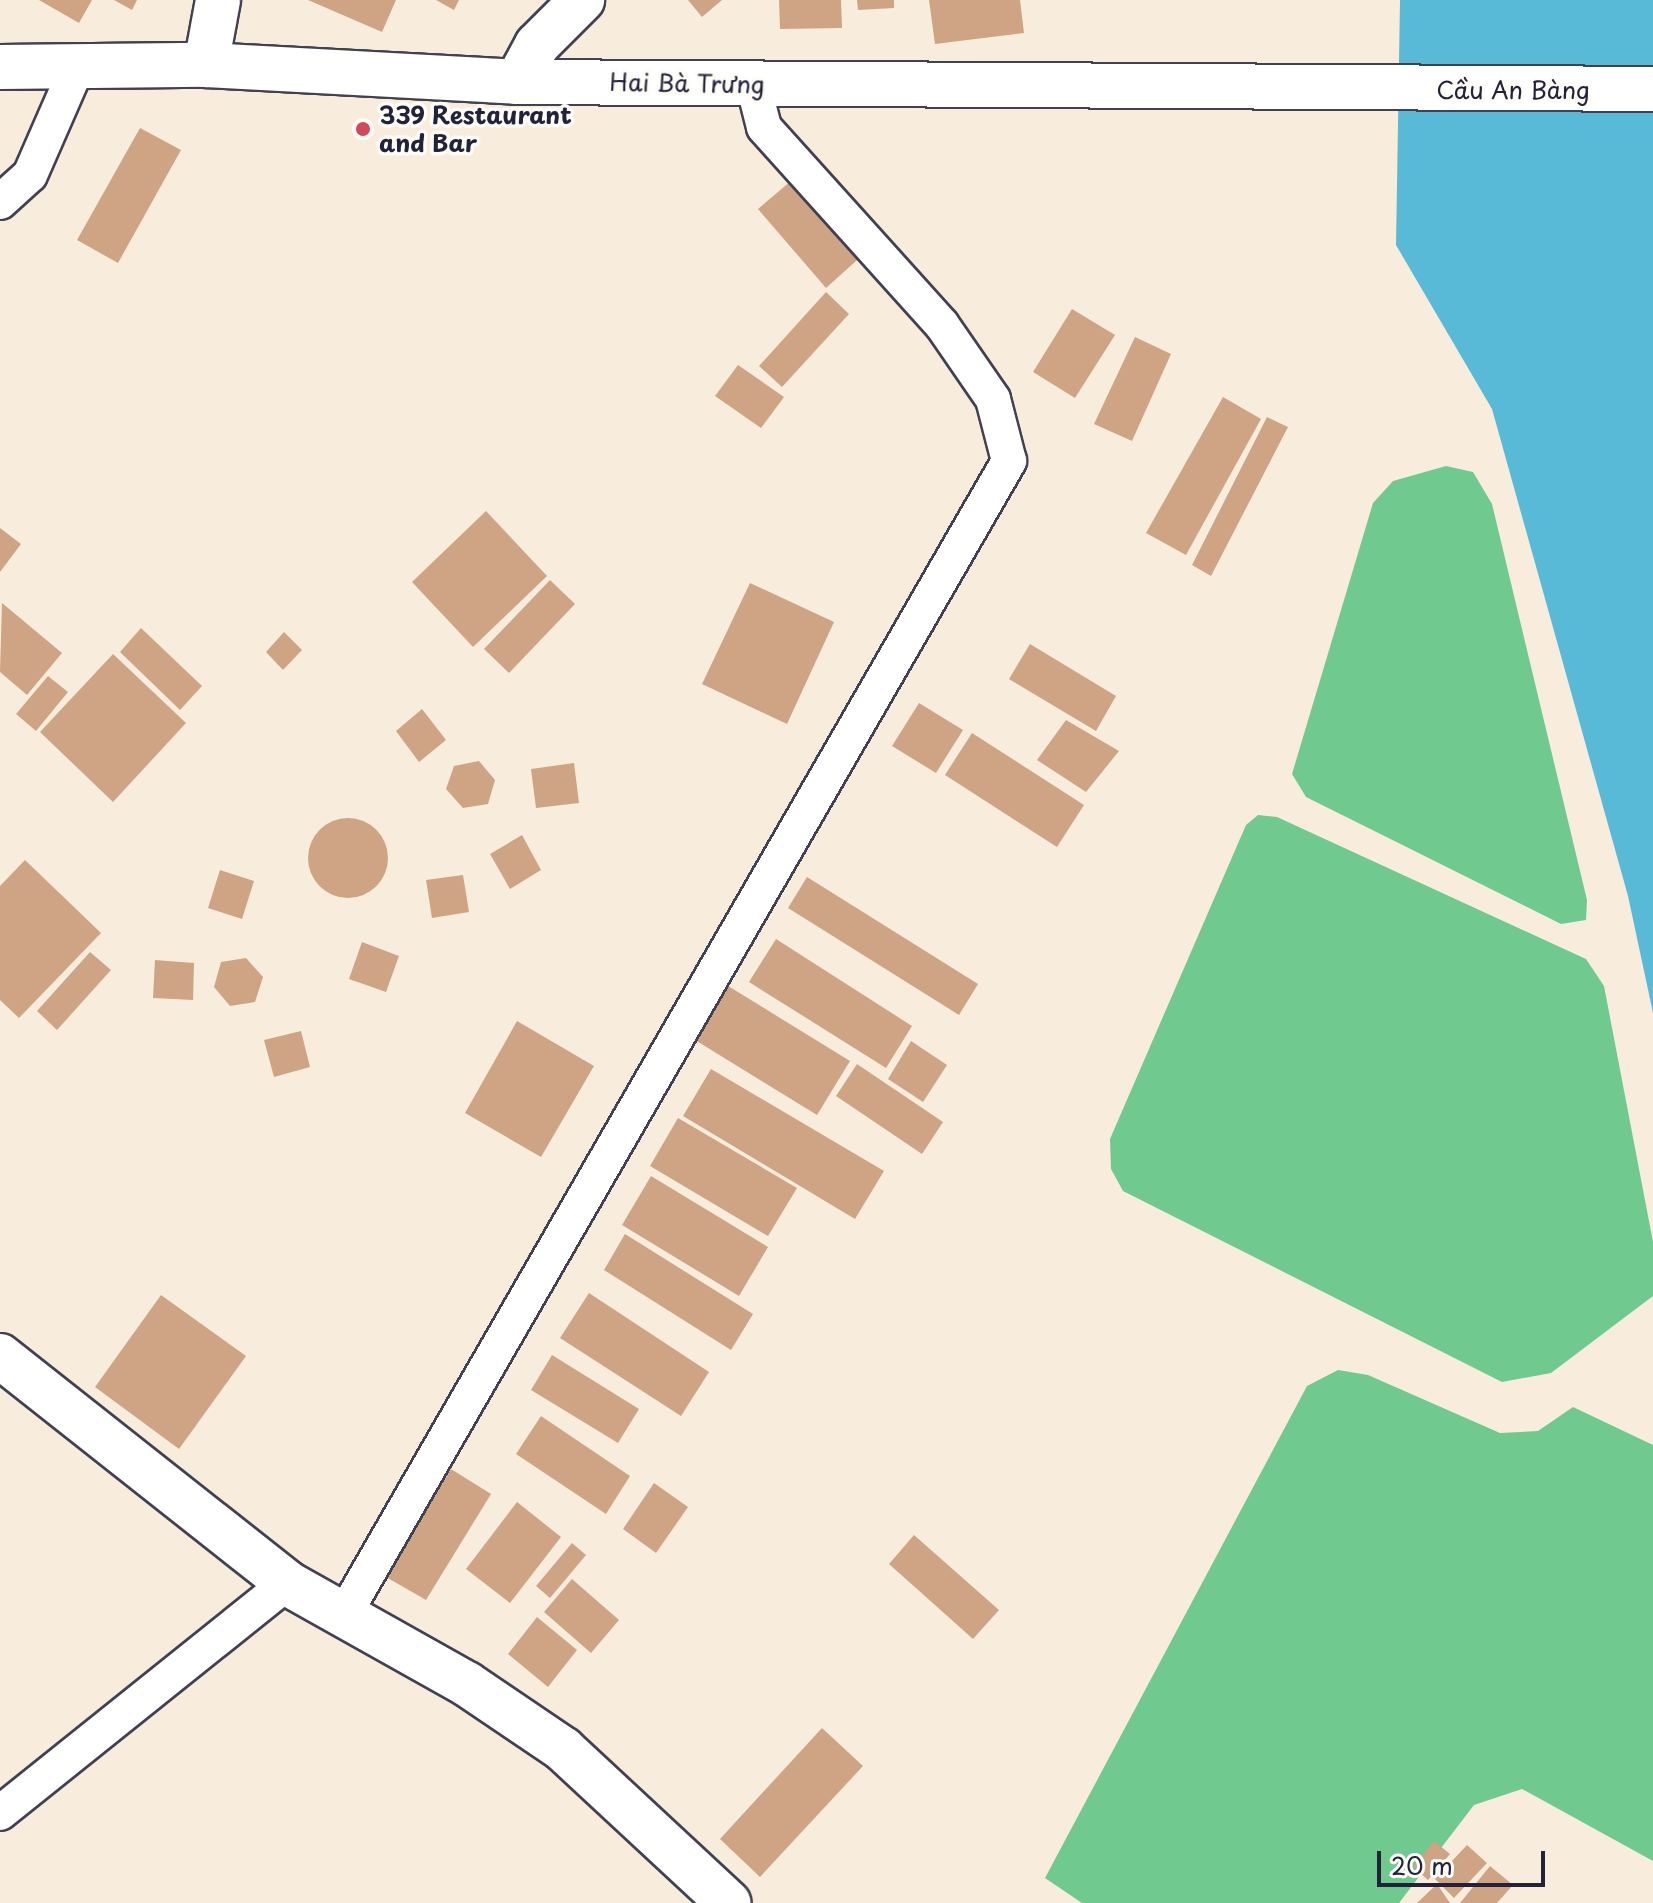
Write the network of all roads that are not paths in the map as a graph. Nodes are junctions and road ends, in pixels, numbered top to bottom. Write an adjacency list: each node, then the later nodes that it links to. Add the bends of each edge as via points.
1 (218, 0): 4 (street)
2 (582, 0): 6 (street, via 537,45)
3 (78, 65): 4 (street, Hai Bà Trưng); 5 (street, Hai Bà Trưng); 10 (lane, via 30,175)
4 (206, 65): 6 (street, Hai Bà Trưng)
5 (0, 67)
6 (517, 82): 7 (street, Hai Bà Trưng)
7 (753, 84): 9 (street, Hai Bà Trưng); 13 (lane, via 764,127 942,325 984,387 1009,461)
8 (1653, 89): 9 (street, Cầu An Bàng)
9 (1374, 91)
10 (0, 202)
11 (0, 1356): 12 (street)
12 (287, 1583): 13 (street); 14 (lane)
13 (345, 1613): 15 (street, via 563,1749)
14 (0, 1813)
15 (729, 1903)

